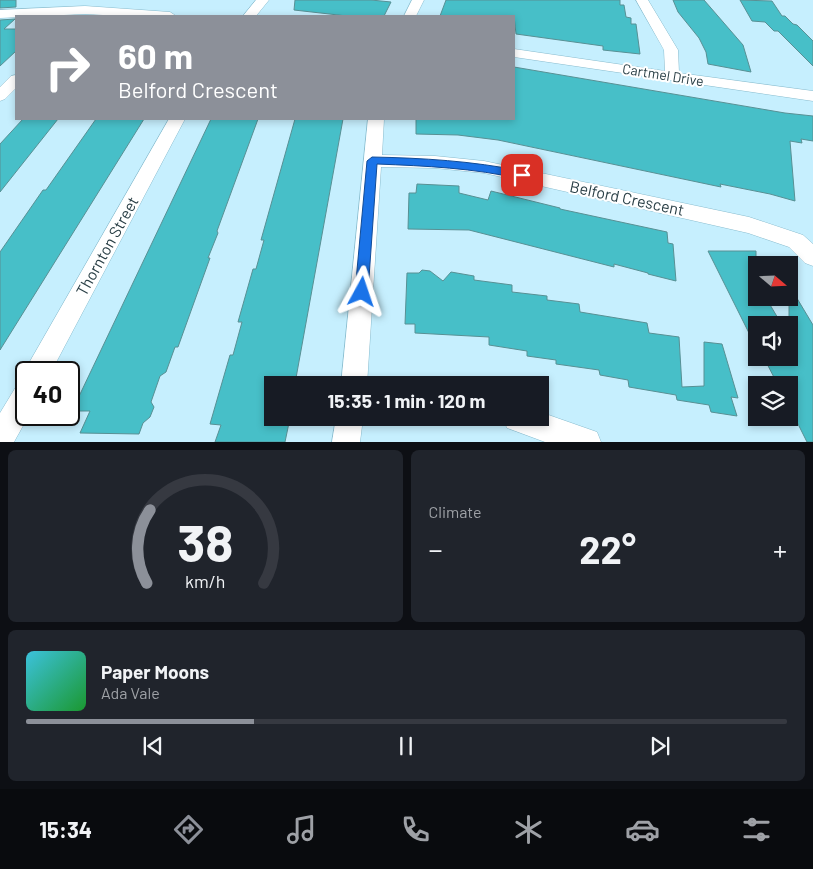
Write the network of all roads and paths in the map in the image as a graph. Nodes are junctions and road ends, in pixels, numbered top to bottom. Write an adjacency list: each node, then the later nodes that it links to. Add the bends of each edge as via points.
1 (95, 0): 5 (street)
2 (263, 0): 8 (street)
3 (418, 0): 9 (street)
4 (642, 0): 11 (street, via 671,50)
5 (82, 13): 6 (street); 7 (street)
6 (0, 14)
7 (141, 15)
8 (250, 15)
9 (410, 15)
10 (515, 53): 11 (street, Cartmel Drive)
11 (672, 77): 14 (street, Cartmel Drive)
12 (15, 80): 13 (street)
13 (0, 96)
14 (813, 96)
15 (176, 120): 19 (street, Thornton Street)
16 (376, 120): 17 (street)
17 (372, 161): 18 (street, Belford Crescent, via 484,167 730,220 796,241); 20 (street)
18 (813, 257)
19 (44, 361)
20 (355, 376)
21 (15, 413): 24 (street)
22 (349, 426): 25 (street)
23 (540, 426): 26 (street)
24 (0, 439)
25 (346, 442)
26 (587, 442)

